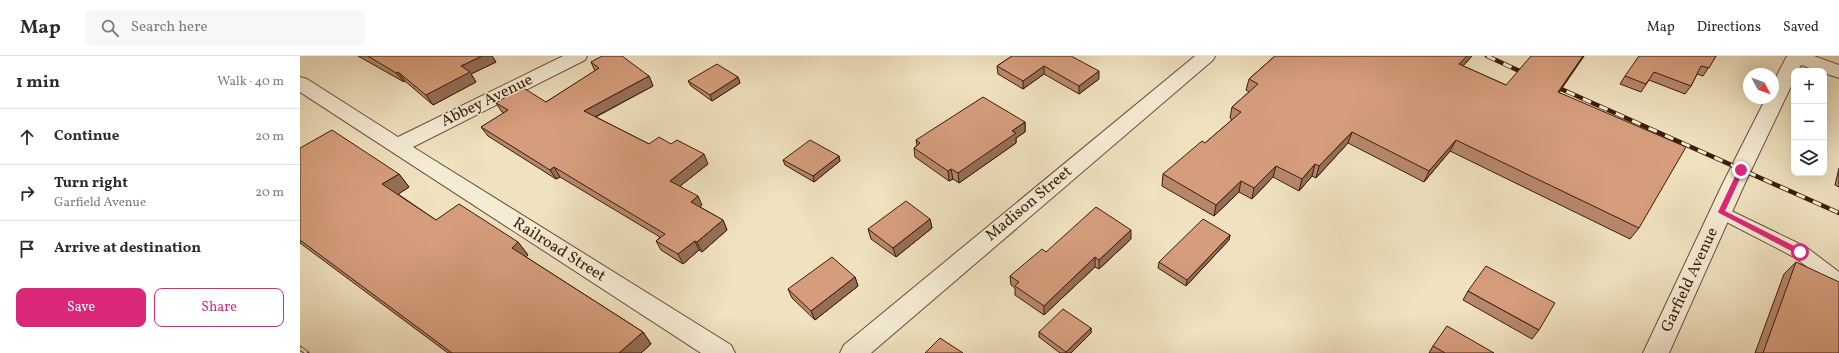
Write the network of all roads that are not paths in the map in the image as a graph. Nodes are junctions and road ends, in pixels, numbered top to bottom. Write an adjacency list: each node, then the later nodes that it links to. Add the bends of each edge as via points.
1 (578, 56): 6 (street, Abbey Avenue)
2 (1206, 56): 10 (street, Madison Street)
3 (1796, 56): 4 (street); 7 (street, Garfield Avenue)
4 (1839, 72)
5 (300, 83): 6 (street, Railroad Street)
6 (397, 146): 9 (street, Railroad Street)
7 (1721, 212): 8 (lane, via 1800,252); 11 (street, Garfield Avenue)
8 (1839, 281)
9 (722, 353)
10 (853, 353)
11 (1656, 353)

